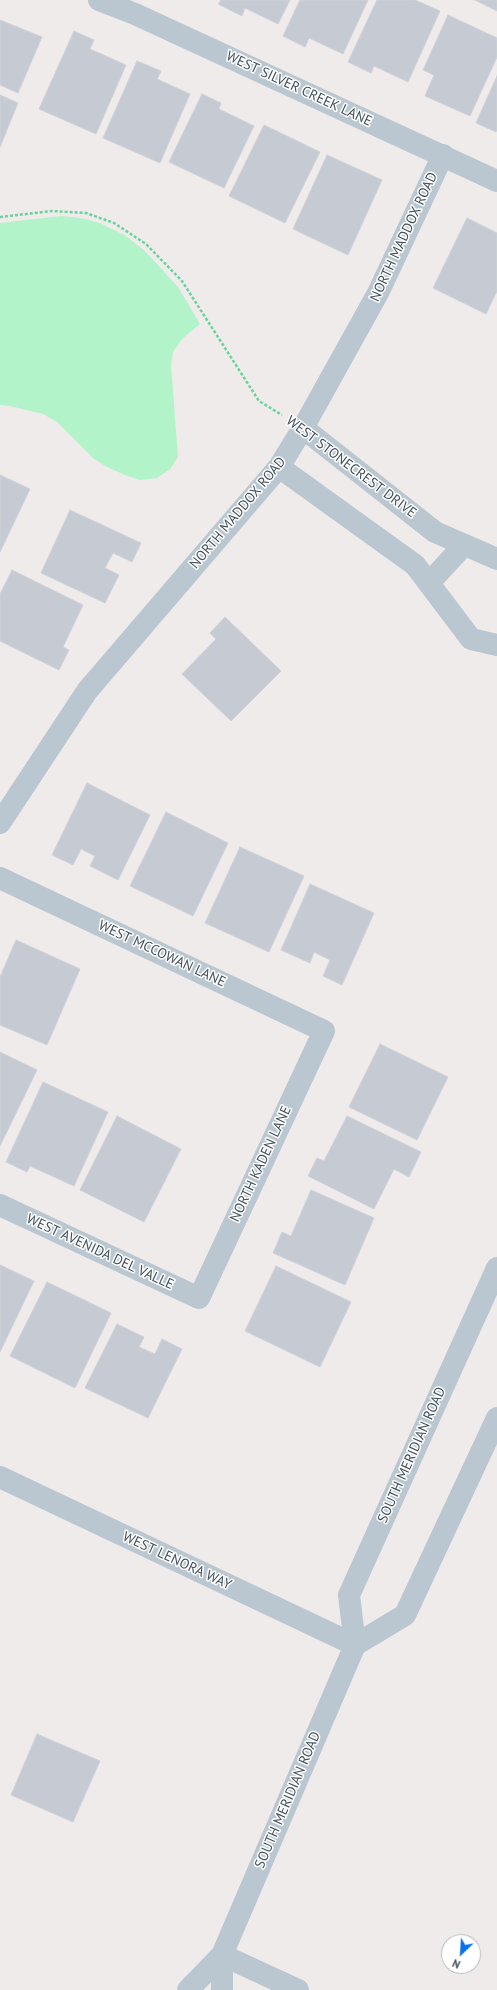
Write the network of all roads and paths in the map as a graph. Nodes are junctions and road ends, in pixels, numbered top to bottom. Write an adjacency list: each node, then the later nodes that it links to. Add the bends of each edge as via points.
1 (99, 0): 2 (street, WEST SILVER CREEK LANE, via 135,14)
2 (443, 155): 3 (street, WEST SILVER CREEK LANE); 5 (street, NORTH MADDOX ROAD, via 378,293)
3 (497, 181)
4 (0, 217): 5 (path, WEST STONECREST DRIVE, via 52,211 86,213 114,223 146,244 182,281 259,401)
5 (303, 428): 6 (street, NORTH MADDOX ROAD); 7 (street, WEST STONECREST DRIVE, via 435,532)
6 (279, 467): 9 (street, via 415,565); 11 (street, NORTH MADDOX ROAD, via 86,691)
7 (464, 545): 8 (street, WEST STONECREST DRIVE); 9 (street)
8 (497, 559)
9 (429, 584): 10 (street, via 472,639)
10 (497, 645)
11 (0, 823)
12 (0, 878): 13 (street, WEST MCCOWAN LANE)
13 (324, 1031): 16 (street, NORTH KADEN LANE)
14 (0, 1205): 16 (street, WEST AVENIDA DEL VALLE)
15 (497, 1268): 19 (street, SOUTH MERIDIAN ROAD, via 349,1595)
16 (199, 1298)
17 (497, 1418): 19 (street, via 405,1615)
18 (0, 1477): 19 (street, WEST LENORA WAY)
19 (355, 1645): 20 (street, SOUTH MERIDIAN ROAD)
20 (222, 1955): 21 (street, SOUTH MERIDIAN ROAD); 22 (street, SOUTH MERIDIAN ROAD); 23 (street)
21 (188, 1990)
22 (222, 1990)
23 (298, 1990)

